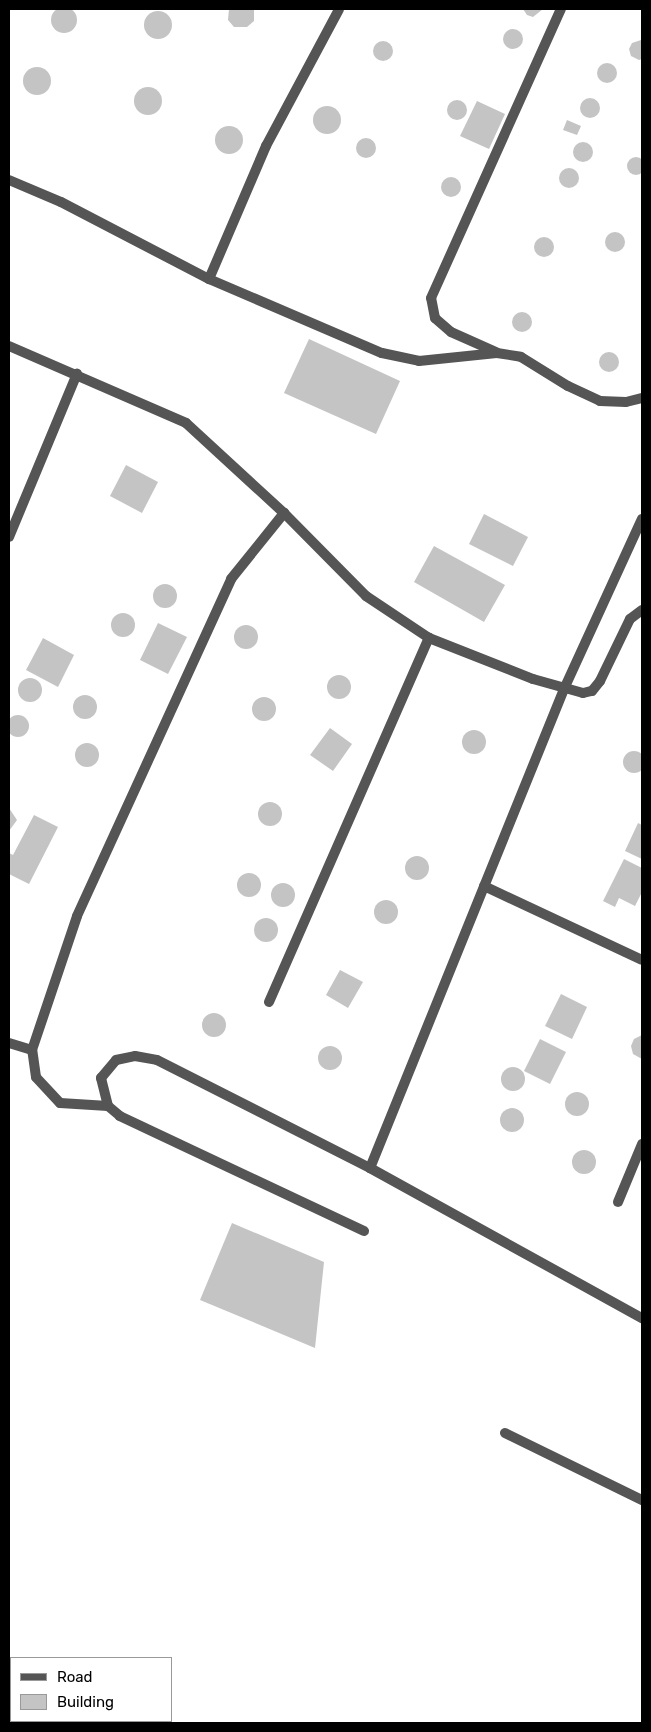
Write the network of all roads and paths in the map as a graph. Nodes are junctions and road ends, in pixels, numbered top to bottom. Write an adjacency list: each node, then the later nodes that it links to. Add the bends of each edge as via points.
1 (340, 9): 4 (street, via 266,146)
2 (561, 9): 6 (street, via 431,298 435,318 451,332)
3 (9, 180): 4 (street, via 62,202)
4 (209, 279): 6 (street, via 382,353 419,361)
5 (9, 346): 7 (street)
6 (497, 353): 8 (street, via 520,357 600,401 626,402)
7 (77, 374): 9 (street, via 186,423); 11 (street)
8 (642, 398)
9 (284, 513): 13 (street, via 366,596); 19 (street, via 231,578 77,916)
10 (642, 519): 14 (street)
11 (9, 537)
12 (642, 610): 14 (street, via 630,619 592,691 584,693)
13 (429, 638): 14 (street); 17 (street)
14 (564, 689): 15 (street)
15 (484, 886): 16 (street); 22 (street)
16 (642, 960)
17 (269, 1002)
18 (9, 1043): 19 (street)
19 (32, 1050): 20 (street, via 36,1076 60,1103)
20 (108, 1106): 22 (street, via 101,1078 116,1060 134,1056 157,1060); 24 (street, via 120,1116)
21 (642, 1144): 23 (street)
22 (370, 1168): 25 (street)
23 (618, 1202)
24 (364, 1231)
25 (642, 1318)
26 (505, 1434): 27 (street)
27 (642, 1500)

